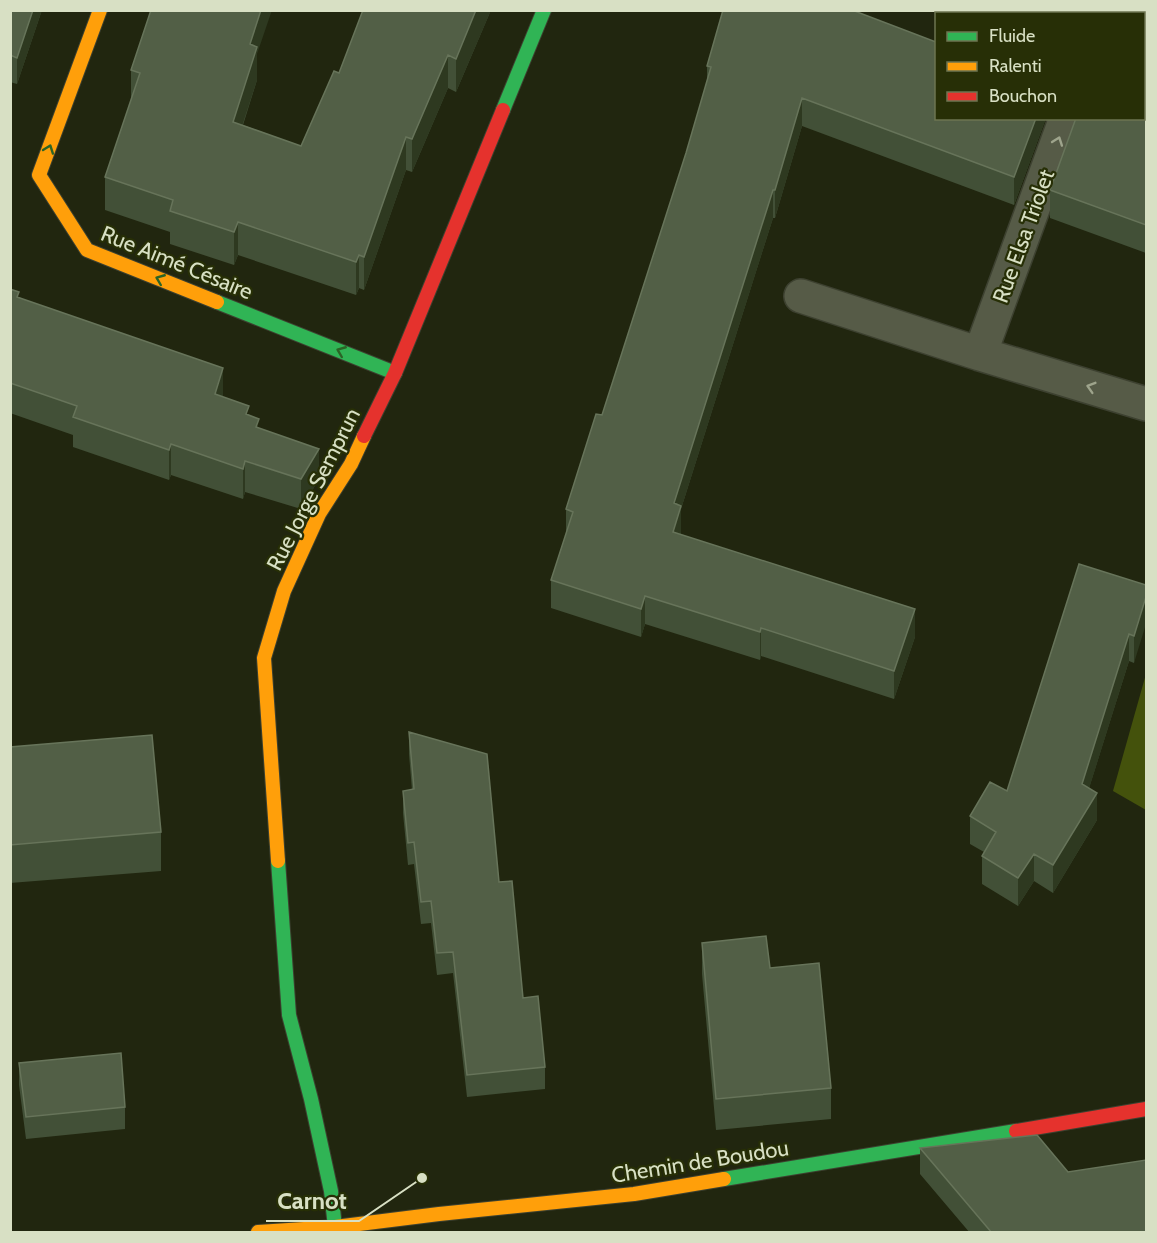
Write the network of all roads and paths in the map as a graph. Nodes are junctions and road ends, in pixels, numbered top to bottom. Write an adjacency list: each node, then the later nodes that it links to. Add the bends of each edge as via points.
1 (100, 10): 6 (street, Rue Aimé Césaire, one-way to 1, via 87,250 39,176)
2 (544, 10): 6 (street, Rue Jorge Semprun)
3 (1065, 120): 5 (street, Rue Elsa Triolet, one-way to 3)
4 (801, 296): 5 (street)
5 (981, 354): 7 (street, one-way to 5)
6 (395, 373): 10 (street, Rue Jorge Semprun, via 284,591 264,658 289,1015 331,1191)
7 (1146, 404)
8 (1146, 1109): 9 (street, Chemin de Boudou)
9 (439, 1223): 10 (street, Chemin de Boudou)
10 (335, 1227): 11 (street, Chemin de Boudou)
11 (258, 1233)

